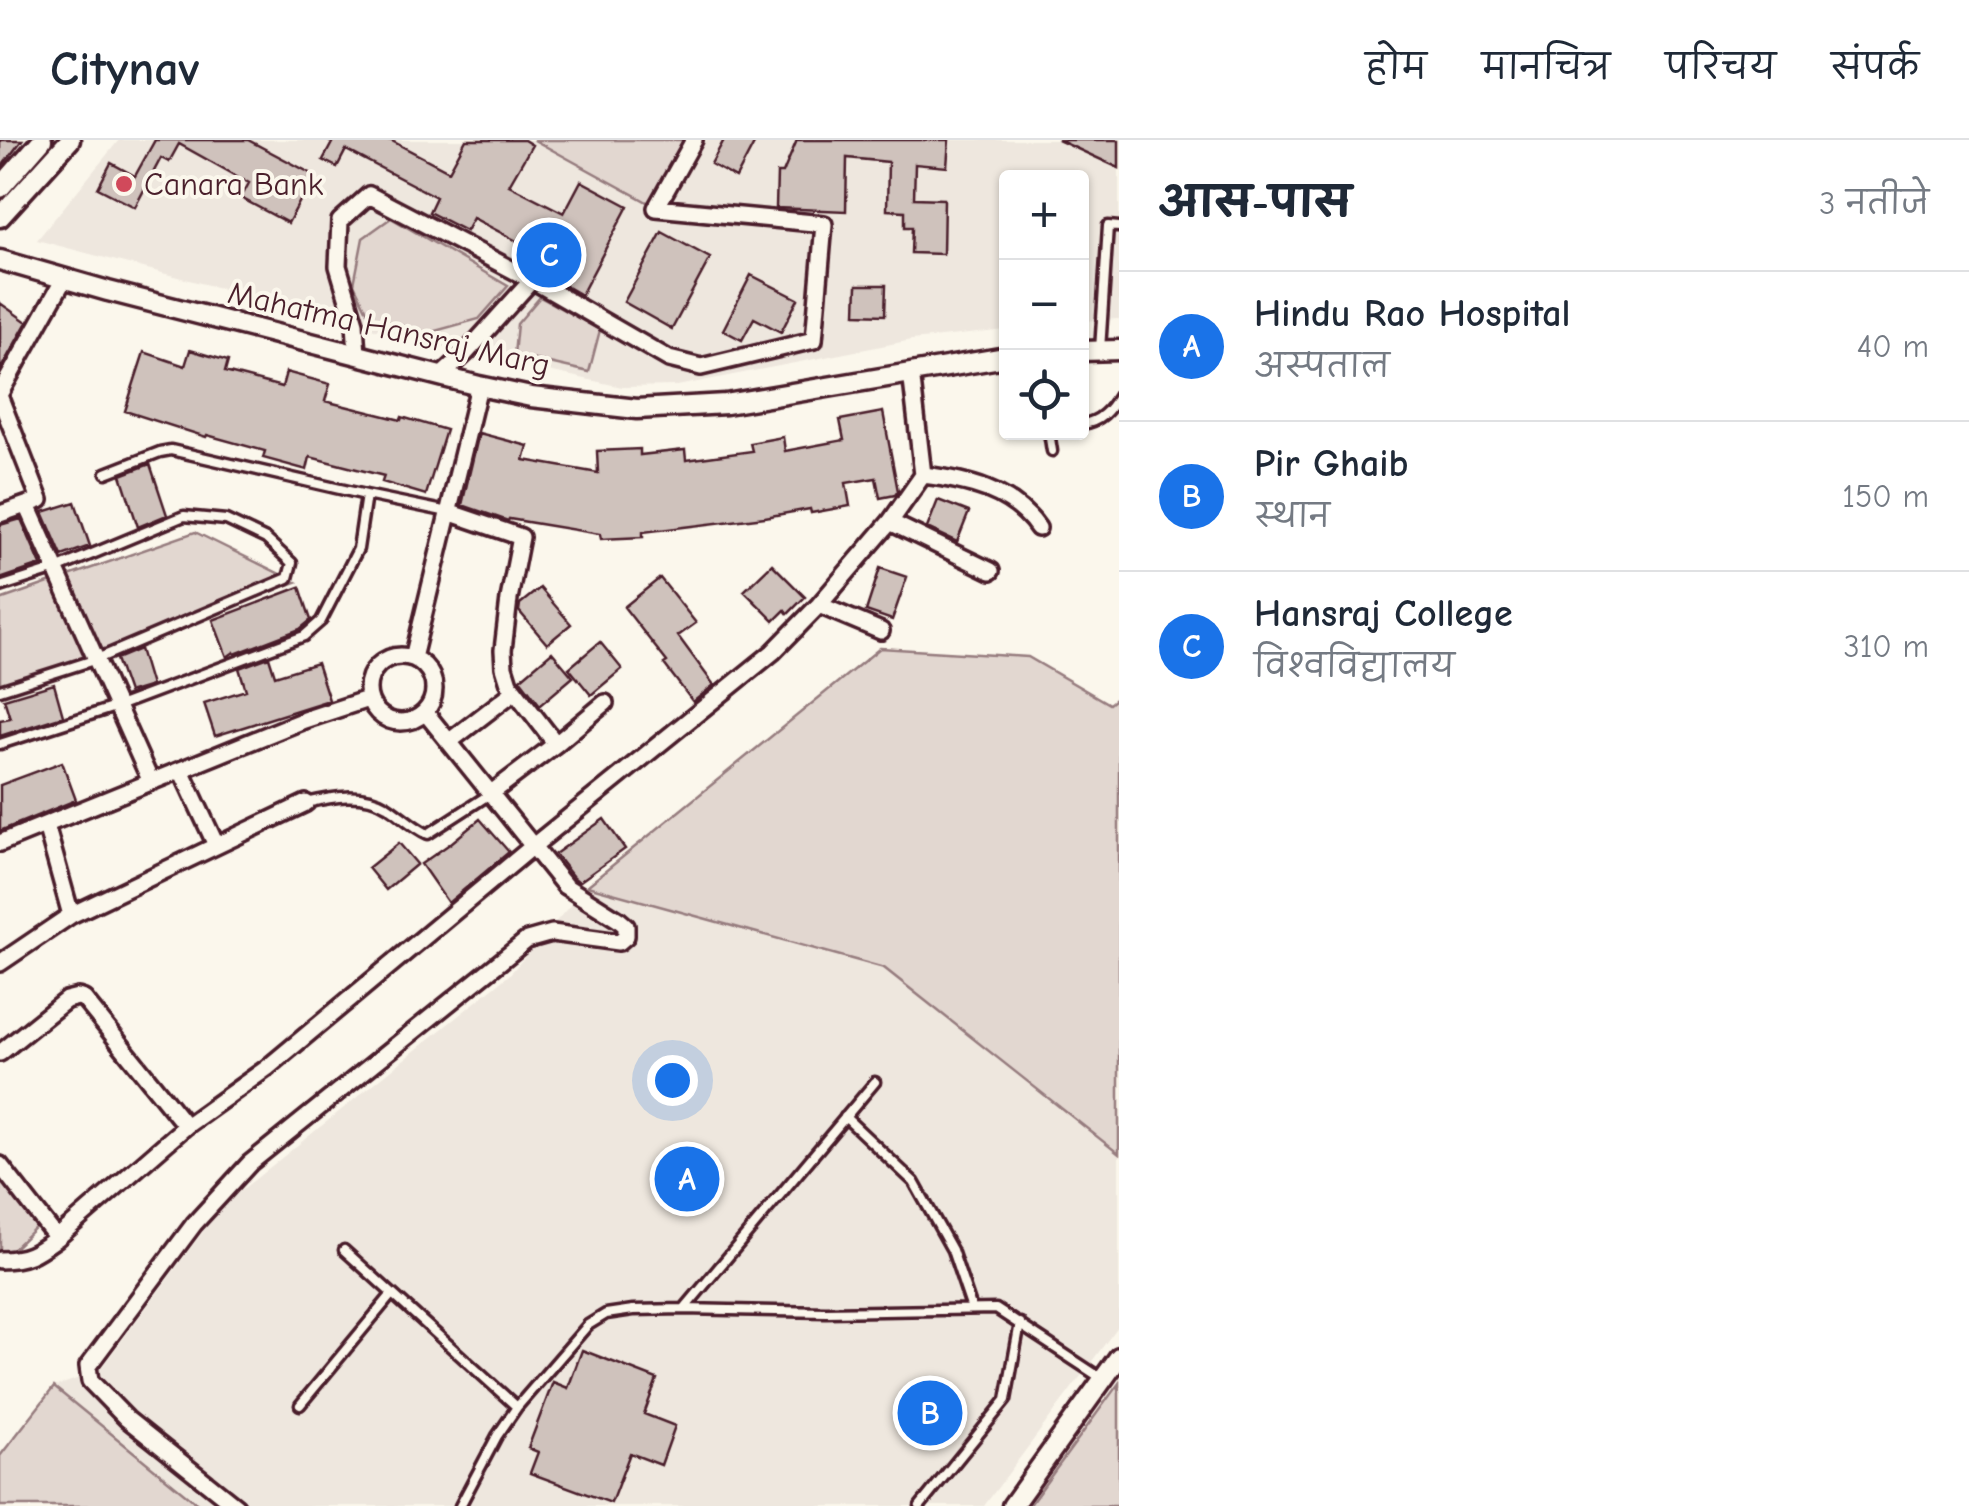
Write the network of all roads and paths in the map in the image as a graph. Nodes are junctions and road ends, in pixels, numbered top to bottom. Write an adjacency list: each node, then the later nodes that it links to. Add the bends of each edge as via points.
1 (42, 140): 4 (street)
2 (70, 140): 5 (street)
3 (694, 140): 9 (street, via 656,208 824,224 814,340 700,367 669,359)
4 (0, 188)
5 (0, 218)
6 (1119, 227): 10 (lane, via 1108,226)
7 (0, 260): 8 (street, Mahatma Hansraj Marg)
8 (64, 279): 11 (street, Mahatma Hansraj Marg); 17 (street)
9 (532, 280): 11 (street, via 369,195 340,221 338,266); 14 (street)
10 (1100, 350)
11 (357, 355): 14 (street, Mahatma Hansraj Marg)
12 (999, 359): 13 (street, Mahatma Hansraj Marg)
13 (911, 372): 15 (street, Mahatma Hansraj Marg, via 726,404 637,408); 22 (street)
14 (441, 376): 15 (street, Mahatma Hansraj Marg)
15 (478, 386): 25 (street)
16 (1119, 395): 18 (lane)
17 (0, 396): 24 (street, via 40,500)
18 (1089, 423)
19 (1051, 440): 20 (lane)
20 (1052, 451)
21 (106, 474): 23 (lane, via 171,450)
22 (923, 475): 27 (street); 28 (street, via 1004,496)
23 (366, 495): 25 (lane); 40 (lane, via 358,549 313,630)
24 (27, 504): 26 (street); 29 (street)
25 (448, 512): 34 (street); 37 (street, via 522,537 503,650)
26 (0, 514)
27 (890, 522): 30 (street); 32 (street)
28 (1038, 528)
29 (56, 568): 31 (lane); 35 (street); 35 (lane, via 184,516 226,520 266,539 292,564 288,578)
30 (991, 571)
31 (0, 587)
32 (819, 605): 33 (street); 52 (street, via 773,652)
33 (881, 630)
34 (414, 658): 38 (street, via 400,655 377,665); 41 (street, via 435,688)
35 (97, 660): 36 (lane); 40 (street)
36 (0, 690)
37 (515, 691): 42 (street); 44 (street)
38 (368, 699): 41 (street, via 389,720 414,720); 45 (street)
39 (606, 703): 44 (street)
40 (118, 706): 43 (lane); 46 (street)
41 (425, 712): 42 (street)
42 (450, 742): 47 (street)
43 (0, 744)
44 (556, 744): 47 (street)
45 (181, 770): 46 (street); 51 (street)
46 (151, 782): 49 (street)
47 (490, 794): 48 (lane, via 428,834 376,801 354,796); 52 (street)
48 (306, 803): 51 (street)
49 (46, 825): 50 (street); 53 (street)
50 (0, 842)
51 (216, 845): 53 (street)
52 (532, 847): 58 (street, via 267,1068); 71 (street, via 565,886 626,926 623,940 552,933 527,940 250,1163 194,1224 88,1366 90,1381 127,1419)
53 (71, 915): 54 (street)
54 (0, 962)
55 (0, 1054): 58 (street, via 66,1000 84,999)
56 (875, 1082): 57 (lane)
57 (845, 1117): 64 (lane); 65 (lane, via 914,1182 952,1250)
58 (186, 1126): 60 (street)
59 (0, 1165): 60 (street)
60 (58, 1238): 62 (street, via 25,1258)
61 (344, 1250): 63 (lane)
62 (0, 1260)
63 (392, 1294): 69 (lane); 70 (lane)
64 (684, 1309): 65 (lane); 70 (lane, via 606,1314 588,1325)
65 (972, 1309): 66 (lane, via 996,1309)
66 (1020, 1324): 68 (lane); 73 (lane, via 1006,1400)
67 (1119, 1357): 68 (street)
68 (1102, 1379): 74 (street)
69 (300, 1405)
70 (517, 1407): 72 (lane)
71 (236, 1506)
72 (460, 1506)
73 (920, 1506)
74 (1012, 1506)

